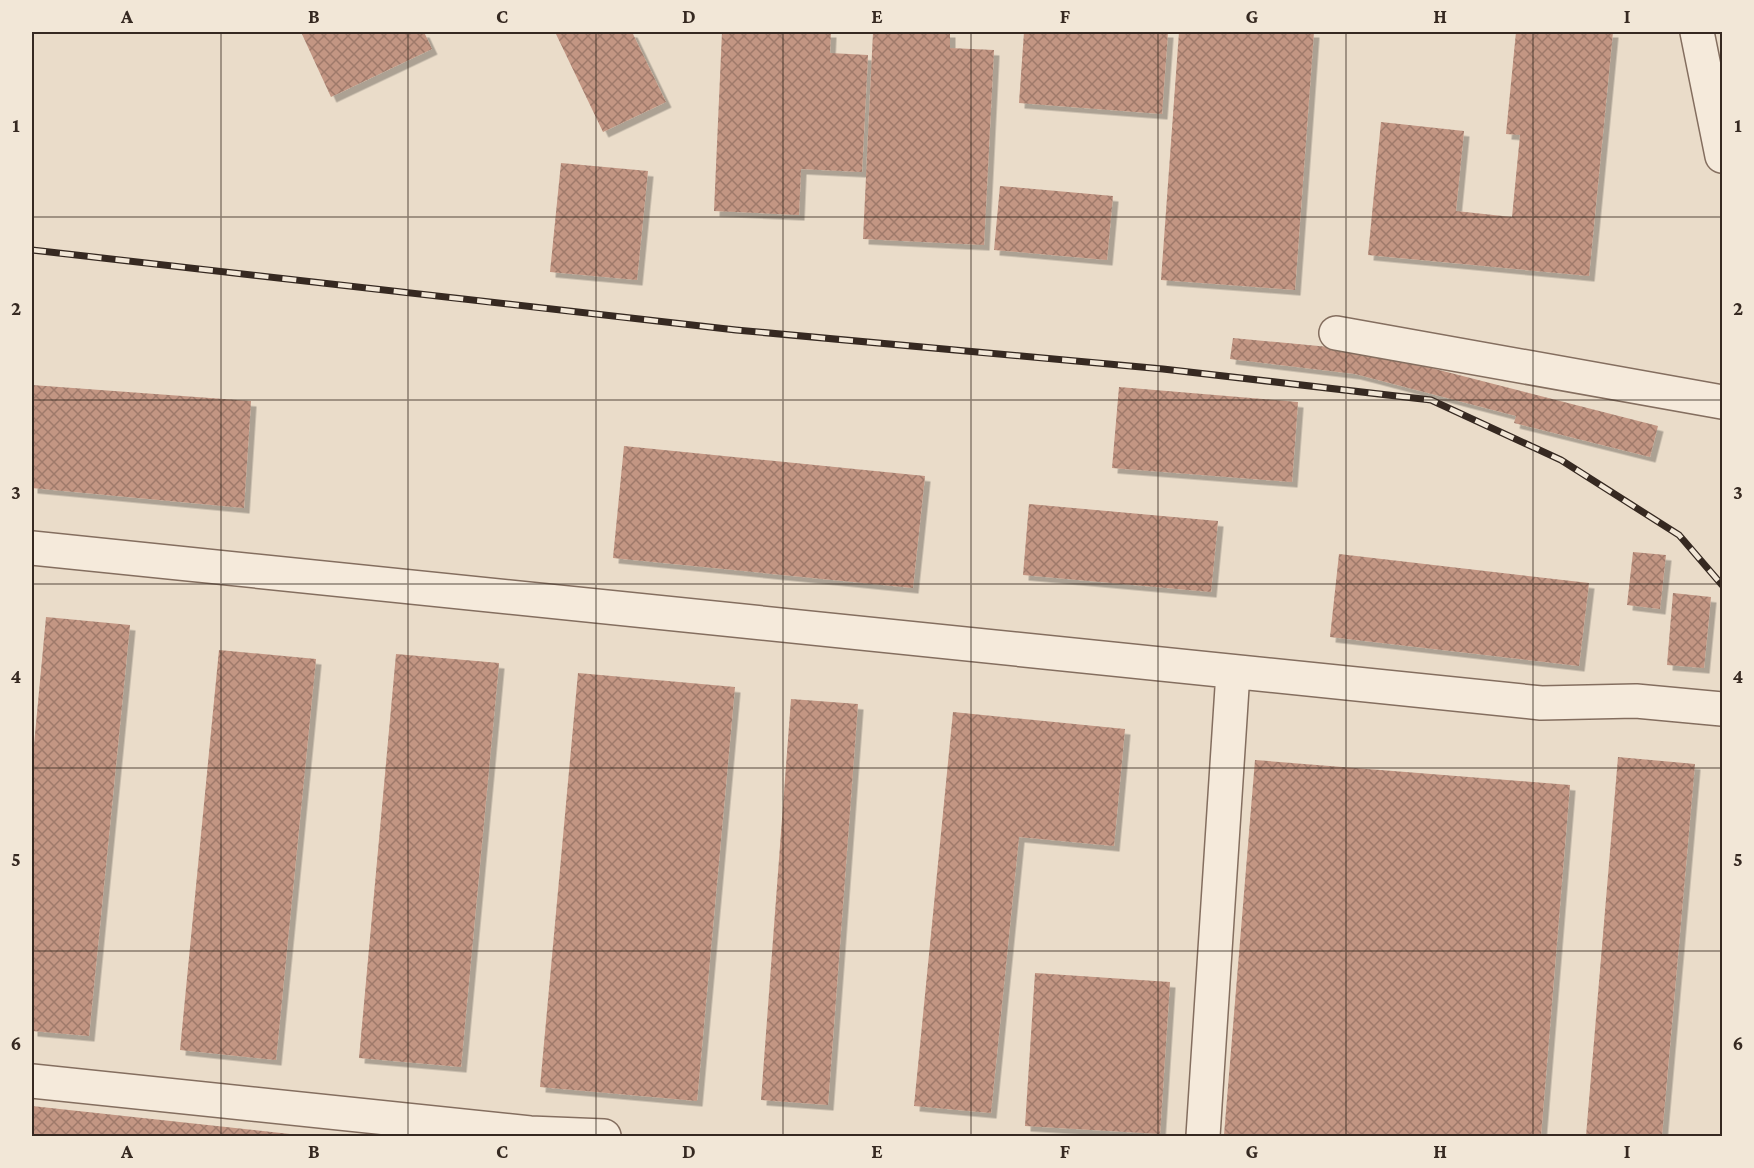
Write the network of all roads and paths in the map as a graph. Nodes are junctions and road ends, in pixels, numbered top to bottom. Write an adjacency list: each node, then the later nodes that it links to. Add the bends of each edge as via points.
1 (1697, 32): 2 (lane)
2 (1722, 156)
3 (1336, 333): 4 (lane)
4 (1722, 402)
5 (32, 548): 6 (lane)
6 (1233, 672): 7 (lane, via 1541,704 1636,700); 11 (lane)
7 (1722, 709)
8 (32, 1081): 9 (lane)
9 (530, 1135): 10 (lane)
10 (604, 1137)
11 (1203, 1137)

